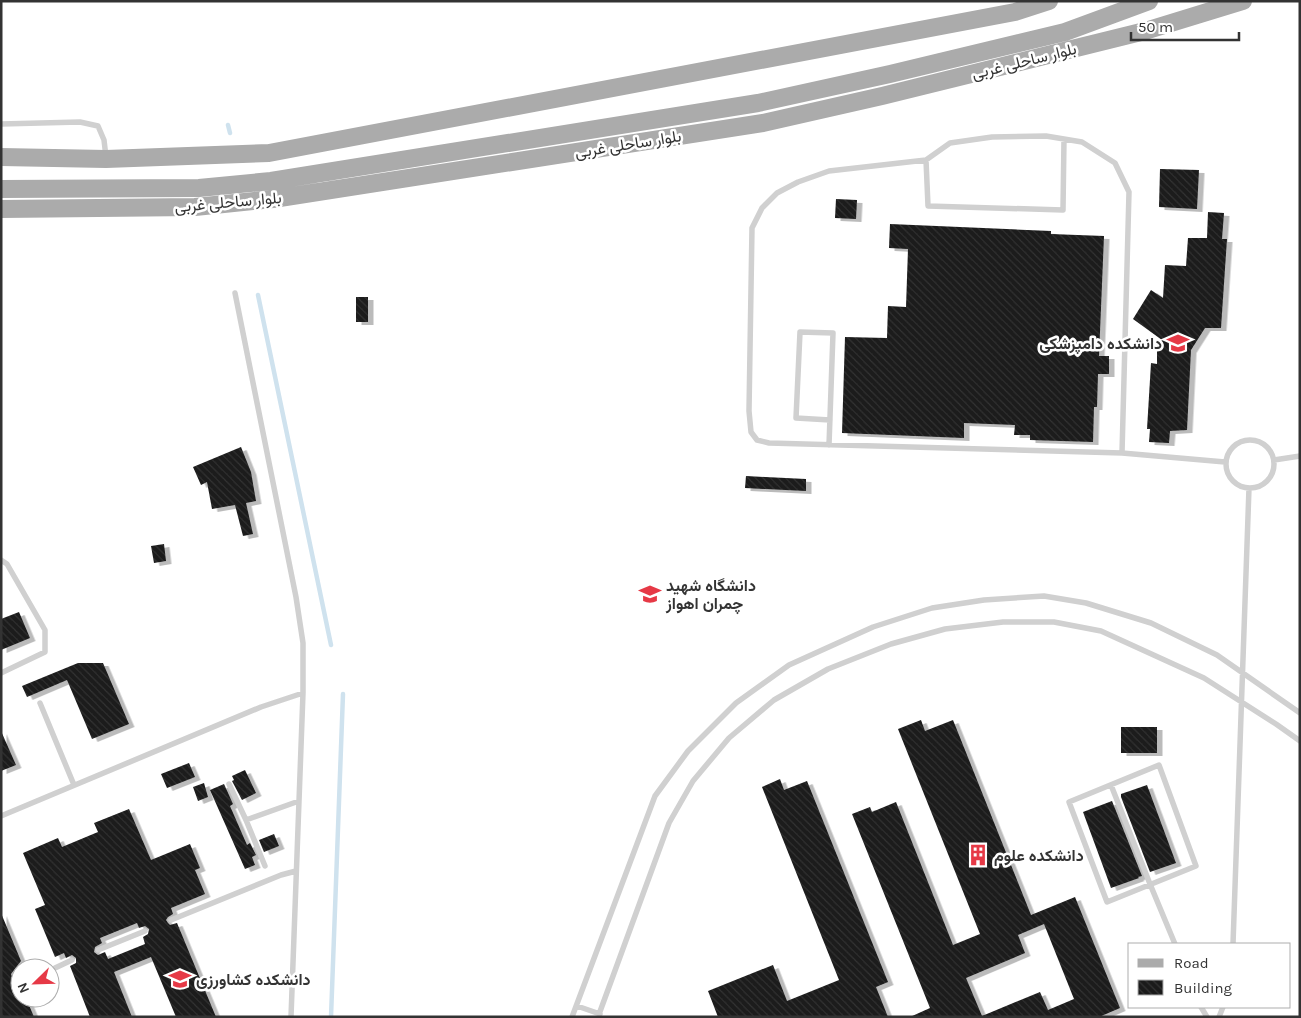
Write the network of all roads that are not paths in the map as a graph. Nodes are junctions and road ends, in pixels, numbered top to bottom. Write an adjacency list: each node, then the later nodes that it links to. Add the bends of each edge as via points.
1 (1049, 1): 7 (main road, via 1015,12 270,153)
2 (1150, 1): 9 (main road, بلوار ساحلی غربی, via 1065,32 749,105 271,181 199,188)
3 (1243, 1): 10 (main road, بلوار ساحلی غربی, via 1145,31 763,123 273,199 195,207)
4 (1, 124): 7 (lane, via 80,122 98,126 104,140)
5 (1064, 140): 8 (lane, via 1046,136 992,137 950,143); 8 (lane, via 1063,210 928,206); 14 (lane, via 1082,142 1115,163 1129,192)
6 (1, 157): 7 (main road)
7 (106, 159)
8 (926, 160): 13 (lane, via 829,171 798,182 777,193 762,208 752,228 751,432 757,440 769,443)
9 (1, 189)
10 (1, 209)
11 (235, 293): 22 (lane, via 297,606 303,643)
12 (830, 420): 12 (lane, via 833,333 800,332 796,418); 13 (lane)
13 (829, 445): 14 (lane)
14 (1122, 453): 17 (lane)
15 (1300, 456): 16 (lane)
16 (1274, 460): 17 (lane, via 1266,445 1246,439 1228,451); 18 (lane, via 1271,476 1264,484)
17 (1225, 462): 18 (lane, via 1233,482)
18 (1249, 488): 21 (lane)
19 (1, 560): 20 (lane, via 44,630 45,652)
20 (1, 672)
21 (1243, 673): 23 (lane); 25 (lane); 43 (lane, via 1217,655 1151,623 1086,603 1044,596 932,608 873,626 789,665 736,703 688,751 655,796)
22 (303, 693): 28 (lane); 30 (lane)
23 (1242, 702): 26 (lane); 39 (lane); 44 (lane, via 1204,678 1101,631 1054,622 1003,622 945,629 891,644 828,669 774,700 729,738 693,781 669,823)
24 (40, 704): 28 (lane)
25 (1300, 712)
26 (1300, 741)
27 (229, 784): 32 (lane)
28 (74, 785): 31 (lane)
29 (1111, 785): 35 (lane); 35 (lane, via 1069,802 1107,902); 35 (lane, via 1159,765 1196,866)
30 (299, 800): 32 (lane); 34 (lane)
31 (1, 816)
32 (246, 820): 33 (lane)
33 (265, 866)
34 (296, 872): 36 (lane); 45 (lane)
35 (1150, 884): 38 (lane)
36 (171, 920)
37 (145, 931): 40 (lane)
38 (1175, 943)
39 (1233, 943)
40 (98, 950)
41 (72, 960): 42 (lane)
42 (60, 965)
43 (577, 1006): 44 (lane); 46 (lane)
44 (599, 1015)
45 (291, 1017)
46 (572, 1017)

